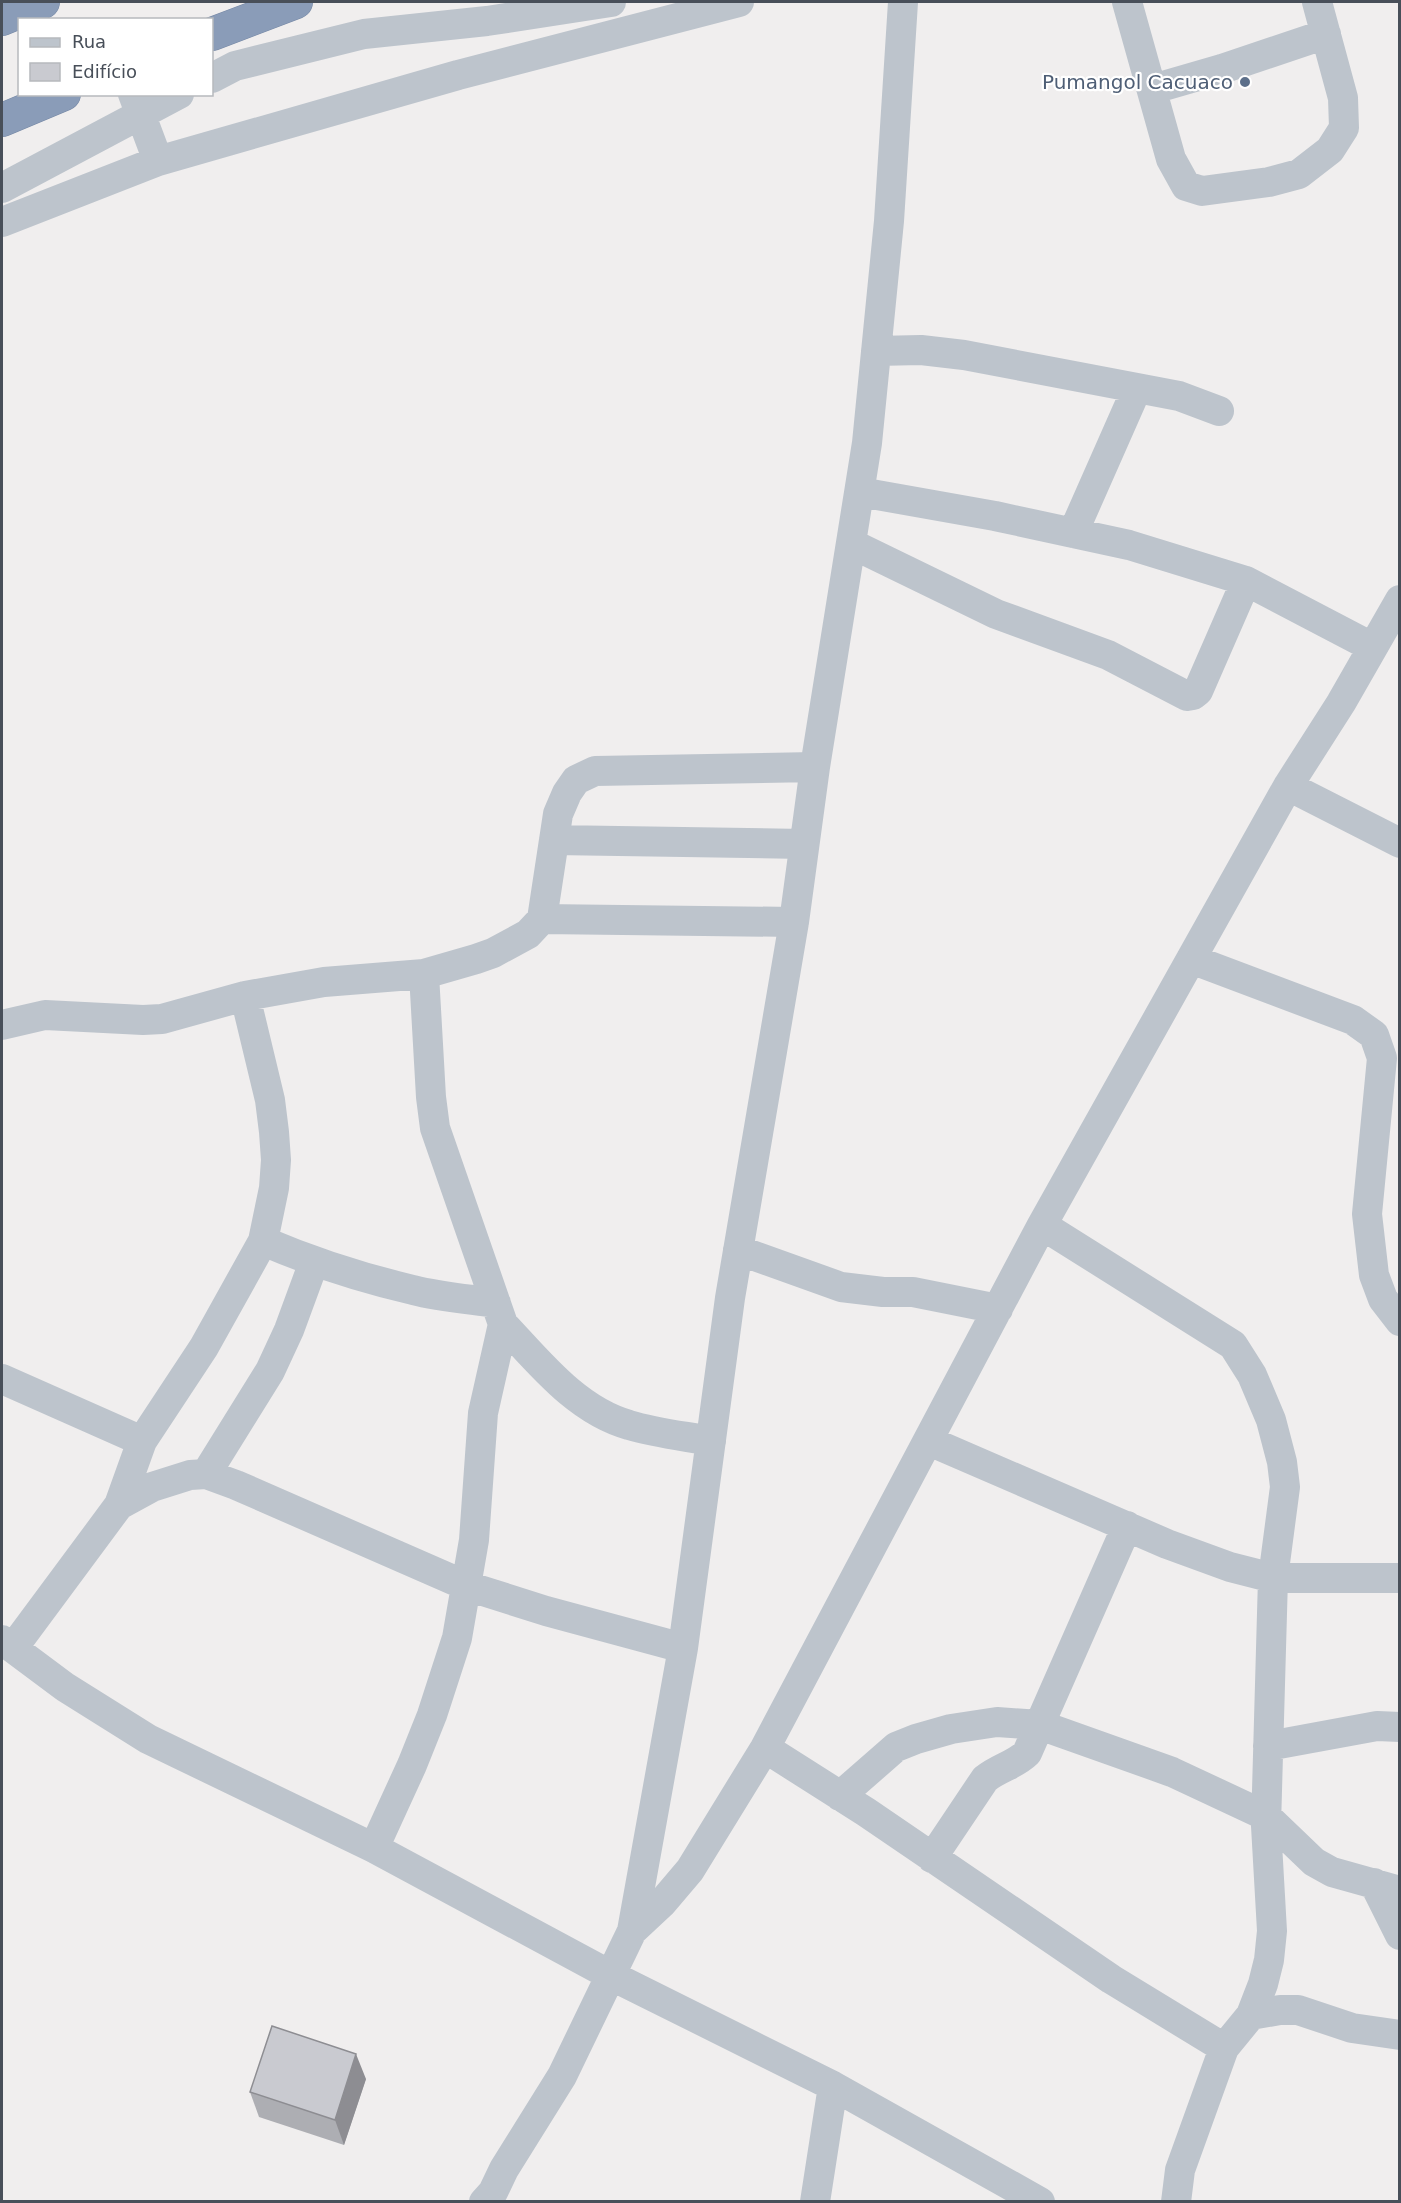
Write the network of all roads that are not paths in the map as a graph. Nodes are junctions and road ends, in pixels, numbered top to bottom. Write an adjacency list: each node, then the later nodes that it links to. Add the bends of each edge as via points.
1 (42, 2): 8 (highway)
2 (296, 2): 9 (highway)
3 (611, 2): 11 (street, via 488,21 364,34 235,66)
4 (739, 2): 17 (street, via 458,75)
5 (903, 2): 20 (street)
6 (1127, 2): 12 (street)
7 (1317, 2): 10 (street)
8 (2, 19)
9 (213, 34)
10 (1326, 34): 12 (street); 12 (street, via 1343,98 1344,129 1330,150 1299,174 1202,191 1186,186 1171,159)
11 (213, 77)
12 (1152, 89)
13 (59, 96): 16 (highway)
14 (171, 96): 15 (street)
15 (137, 105): 17 (street); 18 (street)
16 (2, 120)
17 (158, 161): 19 (street)
18 (2, 188)
19 (2, 222)
20 (876, 351): 21 (street, via 921,350 964,355); 23 (street)
21 (1137, 388): 22 (street, via 1179,396); 24 (street)
22 (1219, 411)
23 (860, 492): 24 (street); 25 (street)
24 (1073, 533): 26 (street, via 1129,544)
25 (852, 544): 26 (street, via 996,614 1108,655 1187,696 1198,691); 29 (street)
26 (1246, 582): 28 (street)
27 (1400, 600): 28 (street)
28 (1372, 647): 30 (street)
29 (815, 767): 31 (street, via 595,771 576,780 567,794 558,814); 33 (street)
30 (1288, 786): 32 (street); 36 (street)
31 (554, 840): 33 (street); 34 (street)
32 (1400, 843)
33 (804, 844): 35 (street)
34 (542, 919): 35 (street); 37 (street, via 528,934 493,953)
35 (794, 922): 43 (street)
36 (1191, 959): 40 (street, via 1353,1020 1374,1035); 41 (street)
37 (424, 974): 38 (street, via 324,982); 46 (street, via 435,1128)
38 (245, 996): 39 (street, via 162,1019 45,1015); 42 (street, via 274,1132 274,1188)
39 (2, 1025)
40 (1391, 1056): 47 (street, via 1367,1214 1374,1275 1383,1299)
41 (1042, 1225): 45 (street); 55 (street, via 1233,1345 1243,1358 1271,1420 1282,1462 1285,1487)
42 (263, 1242): 44 (street); 49 (street, via 204,1347)
43 (738, 1250): 45 (street, via 841,1287 913,1292); 50 (street)
44 (314, 1262): 46 (street); 52 (street, via 270,1371)
45 (998, 1309): 51 (street)
46 (499, 1314): 50 (street, via 563,1387 610,1418); 57 (street, via 483,1413 474,1540)
47 (1400, 1321)
48 (2, 1378): 49 (street)
49 (142, 1441): 53 (street)
50 (711, 1441): 59 (street)
51 (929, 1441): 54 (street); 63 (street)
52 (206, 1474): 53 (street, via 173,1479); 57 (street)
53 (119, 1505): 58 (street)
54 (1127, 1526): 55 (street, via 1230,1568); 60 (street)
55 (1273, 1578): 56 (street); 62 (street)
56 (1400, 1578)
57 (466, 1586): 59 (street); 66 (street, via 457,1638 432,1715)
58 (7, 1644): 66 (street, via 148,1738)
59 (683, 1648): 69 (street)
60 (1040, 1725): 64 (street, via 997,1722 916,1739 896,1747); 65 (street, via 1172,1772); 67 (street, via 1027,1753 986,1779)
61 (1400, 1727): 62 (street, via 1377,1726)
62 (1268, 1746): 65 (street)
63 (765, 1748): 64 (street); 69 (street, via 690,1870)
64 (840, 1796): 67 (street)
65 (1266, 1816): 68 (street, via 1314,1862 1332,1872); 72 (street, via 1272,1930 1269,1960)
66 (374, 1848): 71 (street)
67 (932, 1858): 74 (street, via 1111,1979)
68 (1387, 1887): 70 (street)
69 (633, 1931): 71 (street)
70 (1400, 1935)
71 (612, 1976): 75 (street); 76 (street, via 562,2076 504,2169)
72 (1251, 2015): 73 (street, via 1298,2010 1352,2028); 74 (street)
73 (1400, 2035)
74 (1224, 2048): 79 (street, via 1180,2169)
75 (833, 2086): 77 (street); 78 (street)
76 (492, 2198)
77 (815, 2202)
78 (1040, 2202)
79 (1176, 2202)

